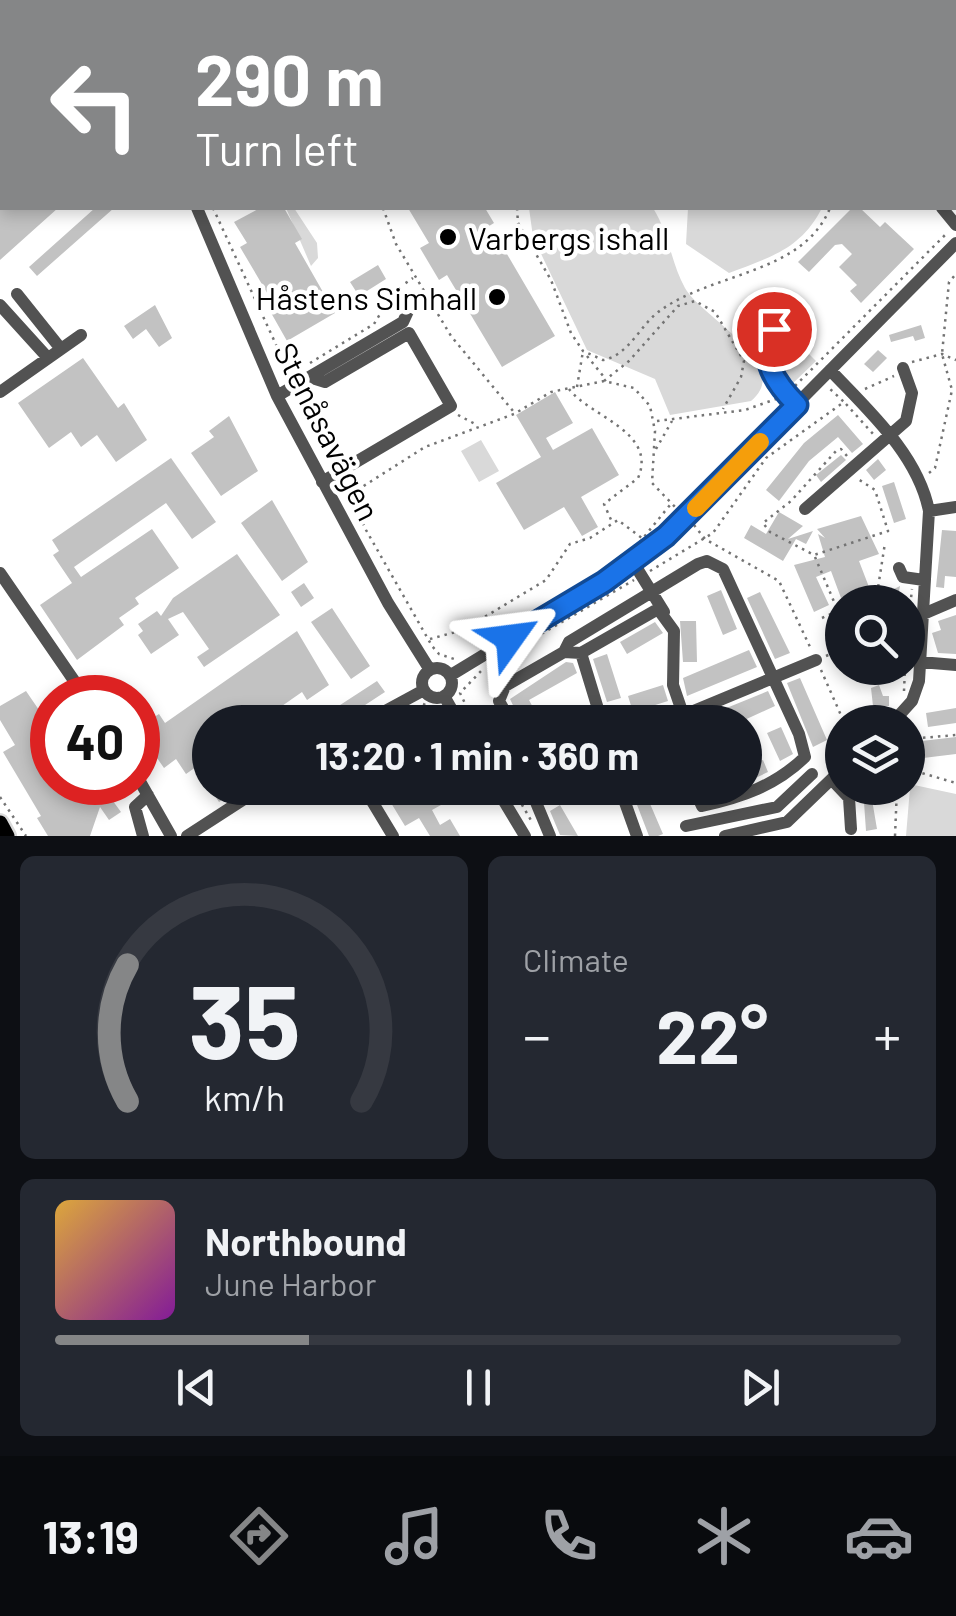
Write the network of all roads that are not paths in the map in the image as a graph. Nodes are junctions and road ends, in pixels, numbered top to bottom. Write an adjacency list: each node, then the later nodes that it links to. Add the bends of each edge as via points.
1 (198, 210): 13 (street, Stenåsavägen)
2 (956, 243): 10 (street)
3 (17, 294): 8 (street)
4 (0, 305): 8 (street)
5 (409, 309): 11 (street, via 403,322)
6 (783, 316): 14 (street, via 766,353)
7 (82, 335): 8 (street)
8 (55, 354): 12 (street)
9 (903, 368): 15 (street, via 912,406)
10 (835, 375): 14 (street); 15 (street)
11 (309, 377): 13 (street, via 292,380); 16 (street, via 325,382 409,333 450,409)
12 (0, 392)
13 (277, 396): 16 (street, Stenåsavägen)
14 (797, 405): 20 (street, via 681,523)
15 (886, 441): 18 (street); 19 (street, via 920,478)
16 (322, 482): 34 (street, Stenåsavägen)
17 (956, 507): 19 (street)
18 (805, 509)
19 (929, 512): 23 (street)
20 (634, 556): 25 (street); 35 (street)
21 (899, 568): 23 (street, via 903,577)
22 (0, 573): 36 (street)
23 (919, 579): 24 (street)
24 (918, 585)
25 (651, 591): 27 (street); 29 (street, via 569,642); 37 (street, via 698,564 723,570)
26 (956, 600): 28 (street)
27 (664, 612): 30 (street, via 653,611); 44 (street, via 674,631)
28 (925, 614)
29 (564, 652): 30 (street); 42 (street, via 501,690)
30 (580, 653): 43 (street)
31 (816, 660): 37 (street)
32 (925, 662): 33 (street)
33 (956, 665)
34 (430, 670): 35 (street); 38 (street)
35 (457, 672): 39 (street)
36 (70, 675)
37 (774, 679): 45 (street); 48 (street, via 805,757)
38 (424, 690): 39 (street); 40 (street)
39 (452, 701): 41 (street)
40 (396, 705)
41 (453, 705)
42 (501, 705)
43 (597, 705)
44 (675, 705)
45 (712, 705)
46 (812, 774): 59 (street, via 777,807)
47 (825, 785): 62 (street)
48 (762, 788)
49 (138, 805): 64 (street)
50 (153, 805): 65 (street)
51 (235, 805): 66 (street)
52 (374, 805): 67 (street)
53 (509, 805): 61 (street)
54 (537, 805): 68 (street)
55 (626, 805): 69 (street)
56 (849, 805): 60 (street)
57 (0, 823): 63 (main road)
58 (686, 826): 59 (street)
59 (707, 829)
60 (851, 829)
61 (529, 830)
62 (768, 832): 70 (street)
63 (8, 836)
64 (142, 836)
65 (172, 836)
66 (187, 836)
67 (393, 836)
68 (550, 836)
69 (638, 836)
70 (725, 836)

